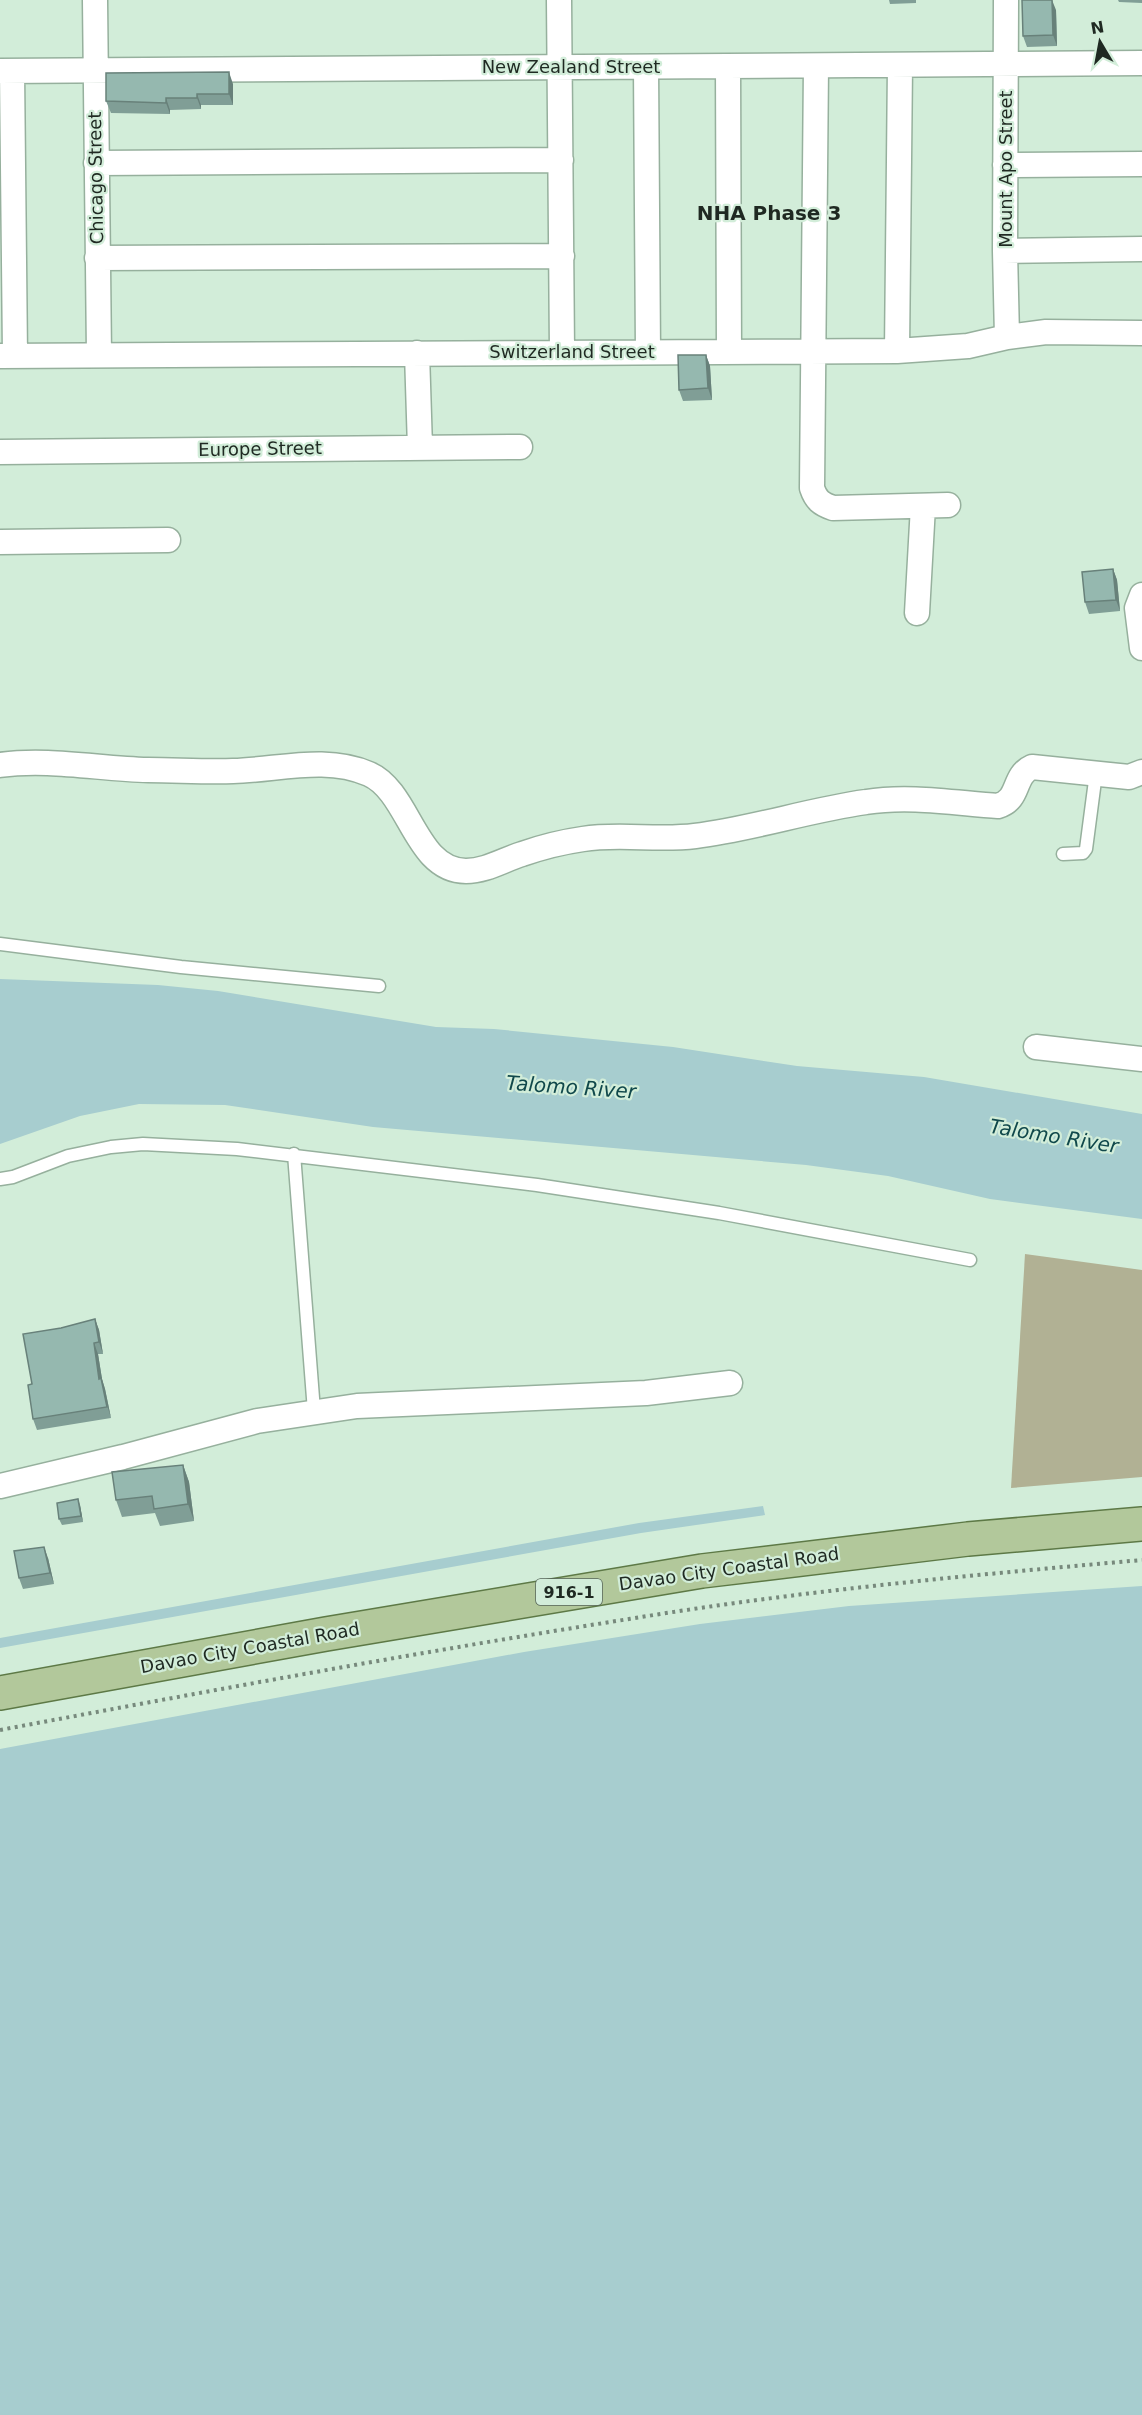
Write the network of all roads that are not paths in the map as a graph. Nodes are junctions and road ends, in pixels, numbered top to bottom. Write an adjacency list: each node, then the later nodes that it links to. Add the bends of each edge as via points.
1 (95, 0): 12 (street, Chicago Street)
2 (559, 0): 9 (street)
3 (1006, 0): 5 (street, Mount Apo Street)
4 (1142, 63): 5 (street, New Zealand Street)
5 (1006, 64): 6 (street, New Zealand Street); 16 (street, Mount Apo Street)
6 (900, 65): 8 (street, New Zealand Street); 25 (street)
7 (728, 66): 8 (street, New Zealand Street); 10 (street, New Zealand Street); 23 (street)
8 (816, 66): 24 (street)
9 (560, 67): 10 (street, New Zealand Street); 12 (street, New Zealand Street); 13 (street)
10 (646, 67): 27 (street)
11 (6, 71): 12 (street, New Zealand Street); 30 (street)
12 (95, 71): 14 (street, Chicago Street)
13 (561, 160): 14 (street); 19 (street)
14 (96, 163): 20 (street, Chicago Street)
15 (1142, 164): 16 (street)
16 (1005, 165): 18 (street, Mount Apo Street)
17 (1142, 249): 18 (street)
18 (1005, 251): 22 (street, Mount Apo Street)
19 (562, 256): 20 (street); 26 (street)
20 (97, 258): 29 (street, Chicago Street)
21 (1142, 333): 22 (street, Switzerland Street)
22 (1007, 337): 25 (street, Switzerland Street, via 968,346)
23 (729, 351): 24 (street, Switzerland Street); 27 (street, Switzerland Street)
24 (813, 351): 25 (street, Switzerland Street); 35 (street, via 815,498 833,508 846,509)
25 (897, 351)
26 (562, 352): 27 (street, Switzerland Street); 28 (street, Switzerland Street)
27 (648, 352)
28 (417, 353): 29 (street, Switzerland Street); 32 (street)
29 (99, 355): 30 (street, Switzerland Street)
30 (8, 356)
31 (520, 447): 32 (street, Europe Street)
32 (420, 448): 33 (street, Europe Street)
33 (0, 452)
34 (948, 505): 35 (street)
35 (923, 506): 39 (street)
36 (168, 540): 37 (street)
37 (0, 542)
38 (1140, 606): 40 (street)
39 (917, 613)
40 (1142, 648)
41 (0, 765): 43 (street, via 235,771 299,764 342,766 371,774 391,791 436,859 449,868 465,871 484,869 520,854 587,838 685,837 763,825 869,801 998,806 1012,798 1020,776 1032,767)
42 (1142, 772): 43 (street, via 1129,777)
43 (1096, 773): 44 (lane, via 1086,849 1083,853)
44 (1062, 854)
45 (0, 944): 46 (lane)
46 (379, 986)
47 (1036, 1047): 48 (street)
48 (1142, 1059)
49 (294, 1154): 50 (lane, via 143,1144 68,1156); 51 (lane, via 673,1206); 53 (lane)
50 (0, 1179)
51 (970, 1260)
52 (730, 1383): 53 (street, via 646,1393)
53 (314, 1411): 54 (street, via 257,1421)
54 (0, 1486)
55 (1142, 1524): 56 (main road, Davao City Coastal Road / 916-1, via 968,1539 657,1578)
56 (0, 1693)

